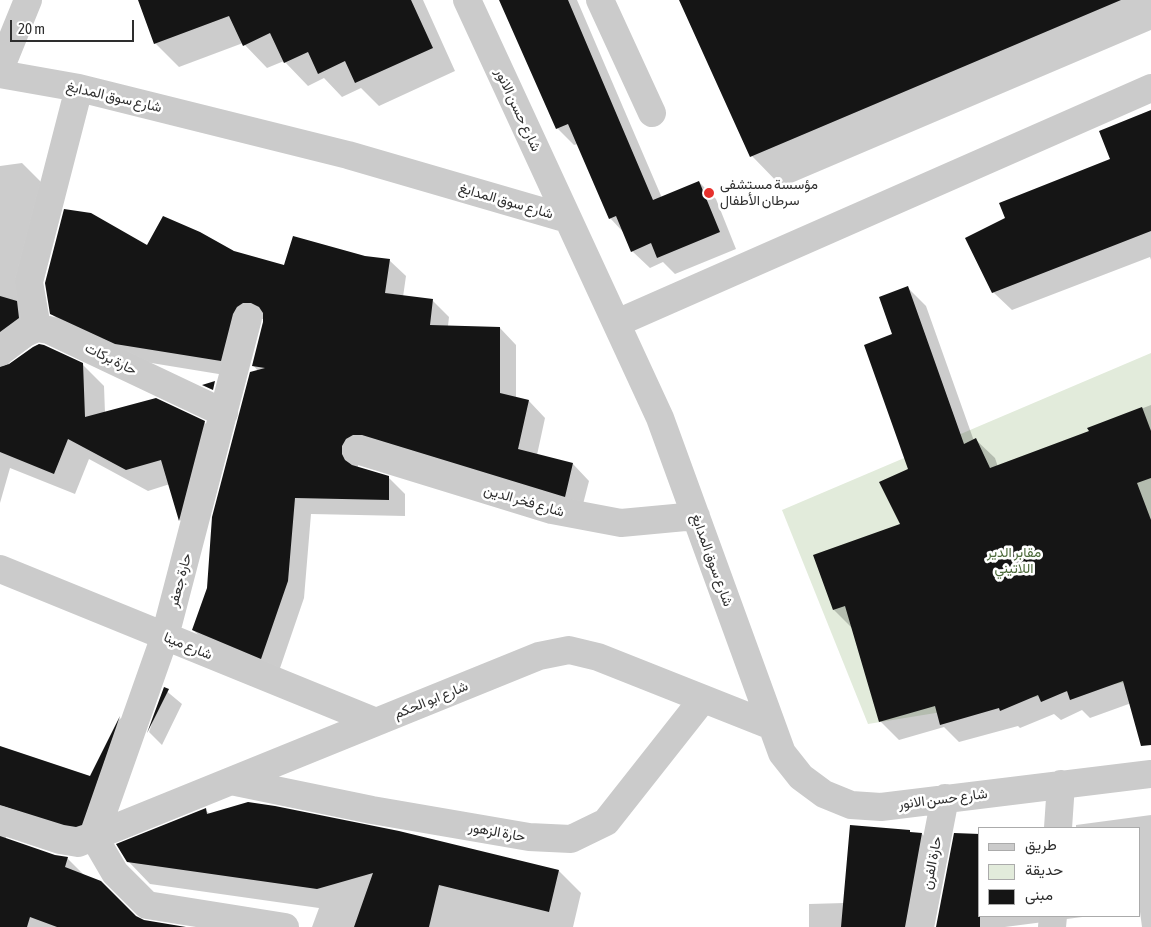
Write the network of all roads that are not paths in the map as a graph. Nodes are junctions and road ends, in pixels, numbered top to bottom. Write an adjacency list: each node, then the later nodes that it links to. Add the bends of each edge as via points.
1 (28, 0): 4 (street)
2 (468, 0): 9 (street, شارع حسن الانور)
3 (600, 0): 8 (street)
4 (0, 69)
5 (0, 74): 6 (street, شارع سوق المدابغ)
6 (79, 88): 9 (street, شارع سوق المدابغ, via 348,155); 12 (street, via 29,282)
7 (1151, 88): 11 (street)
8 (652, 113)
9 (568, 219): 11 (street, شارع سوق المدابغ)
10 (248, 318): 14 (street, حارة جعفر)
11 (617, 323): 16 (street, شارع سوق المدابغ, via 660,418)
12 (37, 328): 13 (street); 14 (street, حارة بركات, via 49,330)
13 (0, 352)
14 (224, 414): 18 (street, حارة جعفر)
15 (357, 450): 16 (street, شارع فخر الدين, via 552,510 621,523)
16 (696, 516): 21 (street, شارع سوق المدابغ)
17 (0, 569): 18 (street, شارع مينا)
18 (165, 636): 20 (street, شارع مينا); 28 (street, حارة جعفر)
19 (703, 699): 20 (street, شارع ابو الحكم, via 598,657 568,650 539,656); 21 (street, شارع ابو الحكم); 23 (street, حارة الزهور, via 606,822 571,839 529,837)
20 (376, 722): 23 (street, شارع ابو الحكم)
21 (772, 726): 25 (street, شارع حسن الانور, via 782,753 801,777 824,794 852,805 881,806)
22 (1151, 774): 24 (street, شارع حسن الانور)
23 (231, 781): 28 (street, شارع ابو الحكم)
24 (1061, 784): 25 (street, شارع حسن الانور); 27 (street)
25 (945, 798): 30 (street, حارة الفرن)
26 (0, 820): 28 (street, via 60,840 78,843)
27 (1058, 827)
28 (94, 837): 29 (street, via 114,872 147,905)
29 (285, 927)
30 (920, 927)

